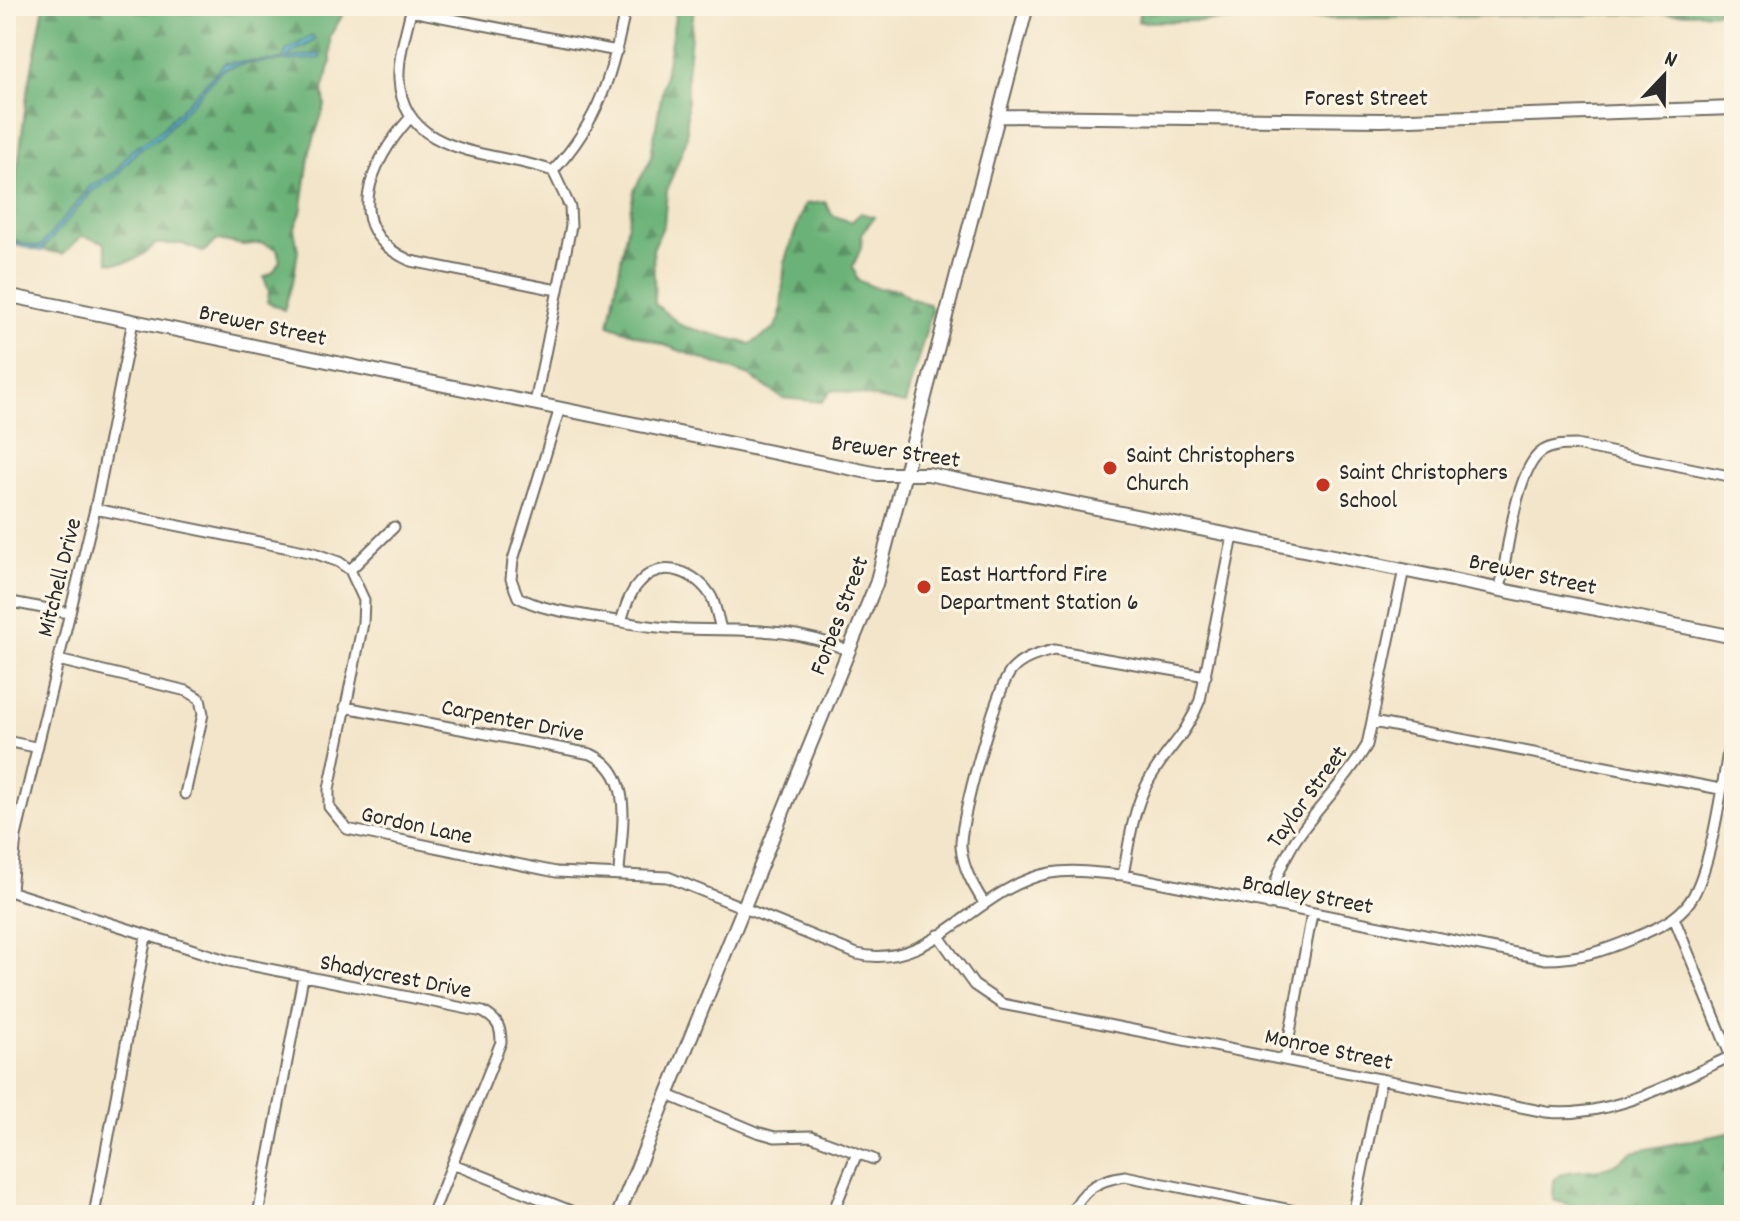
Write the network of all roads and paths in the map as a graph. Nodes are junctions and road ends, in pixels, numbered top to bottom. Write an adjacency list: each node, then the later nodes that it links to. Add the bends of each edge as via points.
1 (626, 6): 4 (street)
2 (1027, 6): 6 (main road, Forbes Street)
3 (412, 9): 4 (street); 7 (street, via 399,77)
4 (617, 51): 8 (street, via 597,113)
5 (1734, 108): 6 (main road, Forest Street, via 1381,120)
6 (999, 116): 14 (main road, Forbes Street)
7 (410, 118): 8 (street, via 444,143); 9 (street, via 386,144 374,171 368,196 376,238 391,253 411,261)
8 (553, 171): 9 (street, via 570,207 571,226)
9 (557, 290): 12 (street)
10 (6, 295): 11 (main road, Brewer Street)
11 (133, 321): 12 (main road, Brewer Street); 16 (street, Mitchell Drive)
12 (535, 403): 13 (main road, Brewer Street)
13 (560, 408): 14 (main road, Brewer Street); 24 (street, via 511,579 518,597 533,605)
14 (904, 475): 18 (main road, Brewer Street, via 928,474); 27 (main road, Forbes Street, via 880,572)
15 (1734, 477): 21 (street, via 1576,445 1541,452 1524,480)
16 (95, 509): 20 (street, via 314,553); 23 (street, Mitchell Drive)
17 (394, 527): 20 (street)
18 (1233, 536): 19 (main road, Brewer Street); 29 (street)
19 (1404, 569): 21 (main road, Brewer Street); 32 (street, Taylor Street)
20 (350, 570): 30 (street, Gordon Lane, via 364,600)
21 (1500, 589): 26 (main road, Brewer Street)
22 (6, 601): 23 (street)
23 (69, 613): 28 (street, Mitchell Drive)
24 (621, 622): 25 (street); 25 (street, via 641,580 658,570 681,570 712,598)
25 (721, 629): 27 (street, via 792,632)
26 (1734, 637)
27 (850, 651): 42 (main road, Forbes Street)
28 (58, 660): 34 (street, Mitchell Drive); 36 (street, via 187,691 200,699 203,714)
29 (1206, 676): 38 (street, via 1191,724 1158,765 1137,806); 40 (street, via 1054,650 1030,657 1011,671 1000,694 960,845 964,870)
30 (345, 707): 37 (street, Carpenter Drive, via 606,761 618,775 622,795); 37 (street, Gordon Lane, via 329,807 347,829 556,872)
31 (1734, 717): 35 (street, Bradley Street)
32 (1373, 722): 35 (street); 41 (street, Taylor Street, via 1354,767 1285,852)
33 (6, 741): 34 (street)
34 (35, 747): 39 (street, Mitchell Drive)
35 (1720, 789): 44 (street, Bradley Street, via 1700,883)
36 (185, 794)
37 (619, 872): 42 (street, Gordon Lane, via 668,877)
38 (1123, 875): 40 (street, Bradley Street, via 1048,873); 41 (street, Bradley Street)
39 (9, 890): 46 (street, Shadycrest Drive)
40 (984, 903): 45 (street, Bradley Street)
41 (1269, 905): 43 (street, Bradley Street)
42 (745, 908): 45 (street, Bradley Street, via 878,959 921,948); 51 (main road, Forbes Street)
43 (1312, 914): 44 (street, Bradley Street, via 1546,959 1604,951); 49 (street)
44 (1674, 918): 48 (street)
45 (938, 935): 49 (street, Monroe Street, via 974,985 1002,1004)
46 (146, 937): 47 (street, Shadycrest Drive); 55 (street)
47 (303, 977): 54 (street, Shadycrest Drive, via 494,1018 501,1042); 56 (street)
48 (1732, 1056): 50 (street, Monroe Street, via 1618,1105 1570,1114)
49 (1285, 1059): 50 (street, Monroe Street)
50 (1381, 1079): 63 (street)
51 (668, 1095): 52 (street, via 757,1132 811,1136); 59 (main road, Forbes Street)
52 (857, 1153): 53 (street); 60 (street)
53 (873, 1159)
54 (453, 1164): 57 (street); 58 (street)
55 (94, 1215)
56 (258, 1215)
57 (432, 1215)
58 (581, 1215)
59 (618, 1215)
60 (832, 1215)
61 (1071, 1215): 62 (street, via 1085,1191 1101,1180 1125,1176)
62 (1315, 1215)
63 (1353, 1215)

